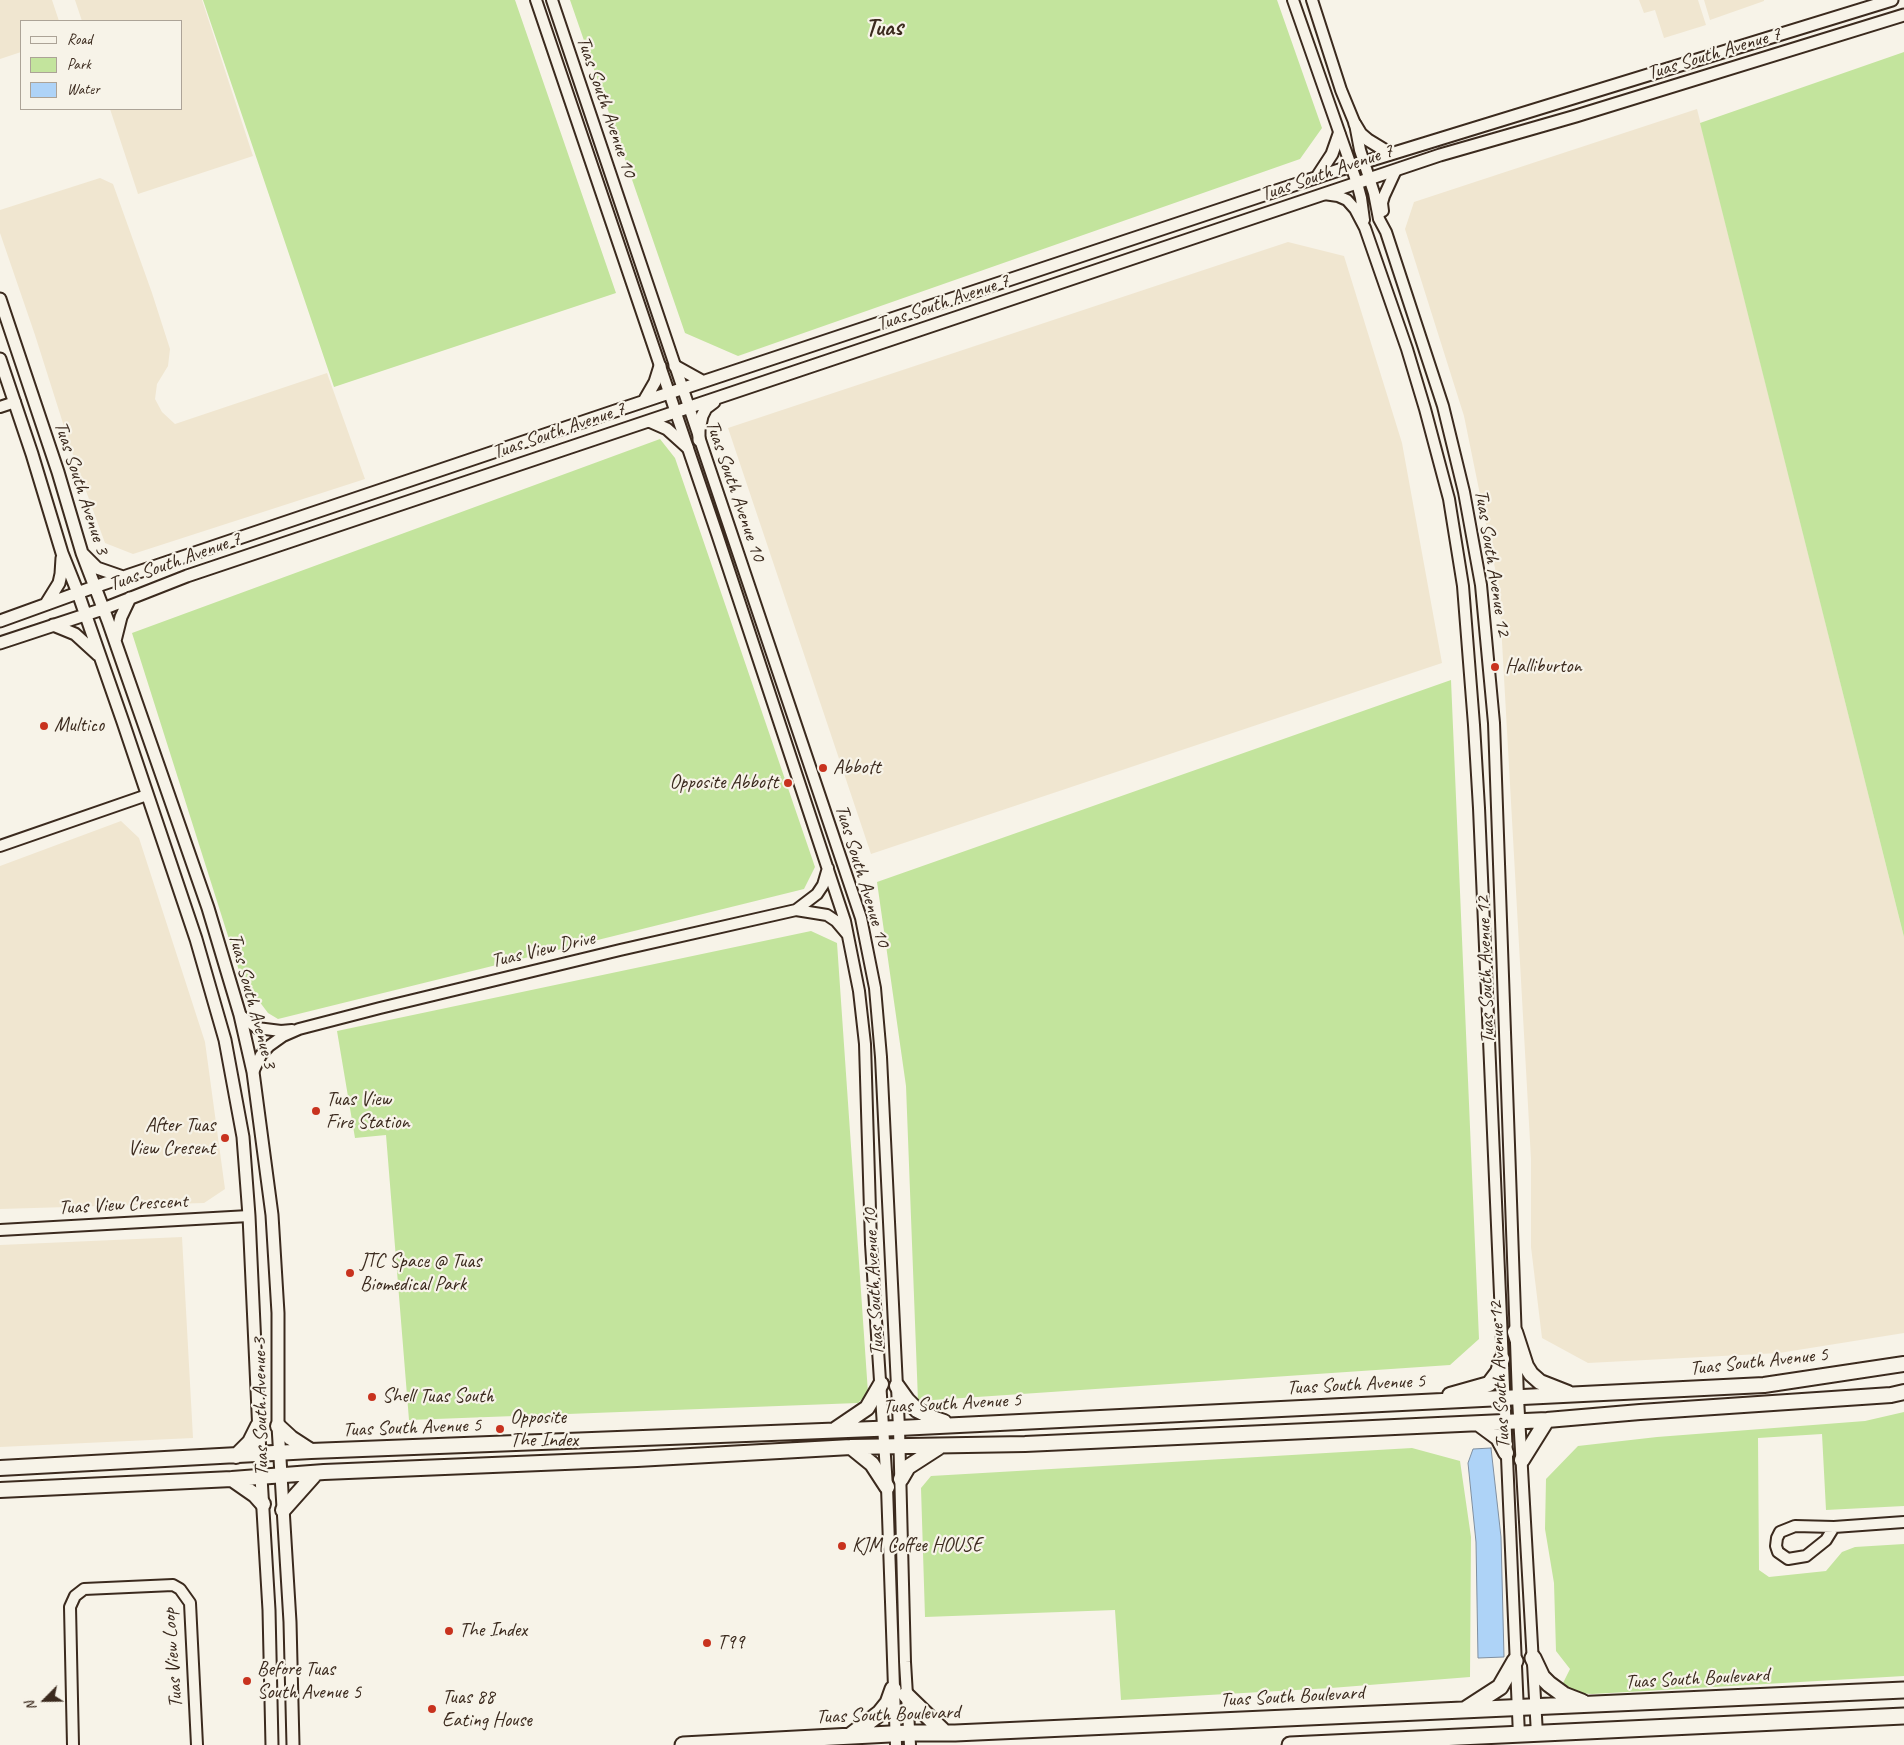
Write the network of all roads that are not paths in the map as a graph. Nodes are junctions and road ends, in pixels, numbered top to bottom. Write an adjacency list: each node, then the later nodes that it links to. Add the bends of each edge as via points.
1 (536, 0): 22 (street, Tuas South Avenue 10)
2 (552, 0): 23 (street, Tuas South Avenue 10)
3 (1294, 0): 8 (street, Tuas South Avenue 12)
4 (1312, 0): 7 (street, Tuas South Avenue 12)
5 (1892, 0): 9 (street, Tuas South Avenue 7)
6 (1904, 15): 12 (street, Tuas South Avenue 7)
7 (1354, 124): 9 (street, via 1368,140); 10 (street, Tuas South Avenue 12)
8 (1339, 134): 11 (street, Tuas South Avenue 12); 13 (street, via 1332,154)
9 (1391, 154): 10 (street, Tuas South Avenue 7)
10 (1363, 162): 11 (street, Tuas South Avenue 7); 14 (street, Tuas South Avenue 12)
11 (1350, 166): 13 (street, Tuas South Avenue 7); 15 (street, Tuas South Avenue 12)
12 (1396, 170): 14 (street, Tuas South Avenue 7); 19 (street, via 1382,203)
13 (1317, 177): 24 (street, Tuas South Avenue 7)
14 (1370, 179): 15 (street, Tuas South Avenue 7); 17 (street, Tuas South Avenue 12)
15 (1357, 183): 16 (street, Tuas South Avenue 7); 18 (street, Tuas South Avenue 12)
16 (1324, 194): 18 (street, via 1347,200); 27 (street, Tuas South Avenue 7)
17 (1379, 219): 18 (street, via 1370,218); 19 (street, Tuas South Avenue 12)
18 (1364, 225): 63 (street, Tuas South Avenue 12, via 1427,418 1449,499 1463,586 1479,808)
19 (1386, 232): 62 (street, Tuas South Avenue 12, via 1443,406 1464,492 1481,585 1494,723)
20 (0, 299): 37 (street, Tuas South Avenue 3)
21 (0, 358): 29 (street, Tuas South Avenue 3)
22 (660, 366): 26 (street, Tuas South Avenue 10); 28 (street)
23 (674, 366): 24 (street); 25 (street, Tuas South Avenue 10)
24 (702, 382): 25 (street, Tuas South Avenue 7)
25 (682, 388): 26 (street, Tuas South Avenue 7); 31 (street, Tuas South Avenue 10)
26 (669, 393): 28 (street, Tuas South Avenue 7); 32 (street, Tuas South Avenue 10)
27 (724, 396): 31 (street, Tuas South Avenue 7); 34 (street, via 706,408)
28 (644, 401): 38 (street, Tuas South Avenue 7)
29 (15, 402): 30 (street); 36 (street, Tuas South Avenue 3)
30 (0, 407)
31 (688, 408): 32 (street, Tuas South Avenue 7); 34 (street, Tuas South Avenue 10)
32 (676, 412): 33 (street, Tuas South Avenue 7); 35 (street, Tuas South Avenue 10)
33 (649, 421): 35 (street, via 666,429); 41 (street, Tuas South Avenue 7)
34 (699, 440): 66 (street, Tuas South Avenue 10, via 861,918 875,988 881,1057)
35 (687, 447): 52 (street, Tuas South Avenue 10)
36 (62, 553): 40 (street, Tuas South Avenue 3); 42 (street, via 59,583)
37 (82, 553): 38 (street, via 97,568); 39 (street, Tuas South Avenue 3)
38 (123, 577): 39 (street, Tuas South Avenue 7)
39 (94, 587): 40 (street, Tuas South Avenue 7); 43 (street, Tuas South Avenue 3)
40 (78, 593): 42 (street, Tuas South Avenue 7); 44 (street, Tuas South Avenue 3)
41 (130, 598): 43 (street, Tuas South Avenue 7); 48 (street)
42 (46, 604): 45 (street, Tuas South Avenue 7)
43 (103, 609): 44 (street, Tuas South Avenue 7); 48 (street, Tuas South Avenue 3)
44 (85, 615): 46 (street, Tuas South Avenue 7); 49 (street, Tuas South Avenue 3)
45 (0, 621)
46 (52, 626): 47 (street, Tuas South Avenue 7); 49 (street, via 75,634)
47 (0, 643)
48 (115, 644): 55 (street, Tuas South Avenue 3, via 202,890)
49 (100, 656): 50 (street, Tuas South Avenue 3)
50 (147, 795): 51 (street); 59 (street, Tuas South Avenue 3, via 221,1020)
51 (0, 846)
52 (828, 868): 53 (street, Tuas View Drive, via 817,894); 54 (street, Tuas South Avenue 10)
53 (796, 910): 54 (street, Tuas View Drive, via 827,915); 56 (street, Tuas View Drive)
54 (849, 937): 65 (street, Tuas South Avenue 10, via 865,1044 871,1244)
55 (240, 1015): 56 (street, Tuas View Drive, via 257,1028); 57 (street, Tuas South Avenue 3)
56 (299, 1029): 57 (street, Tuas View Drive, via 268,1046)
57 (252, 1072): 58 (street, Tuas South Avenue 3)
58 (261, 1127): 59 (street, via 248,1131); 78 (street, Tuas South Avenue 3, via 272,1215 278,1313)
59 (243, 1137): 60 (street, Tuas South Avenue 3)
60 (248, 1216): 61 (street, Tuas View Crescent); 77 (street, Tuas South Avenue 3)
61 (0, 1230)
62 (1515, 1332): 68 (main road, via 1531,1374 1540,1382); 69 (street, Tuas South Avenue 12)
63 (1502, 1359): 70 (street, Tuas South Avenue 12); 71 (main road, via 1489,1384)
64 (1904, 1364): 68 (main road, Tuas South Avenue 5, via 1764,1385)
65 (881, 1384): 79 (street, Tuas South Avenue 10); 81 (main road, via 867,1408)
66 (897, 1386): 75 (main road, via 917,1410); 80 (street, Tuas South Avenue 10)
67 (1904, 1392): 72 (main road, Tuas South Avenue 5)
68 (1574, 1395): 69 (main road, Tuas South Avenue 5)
69 (1518, 1398): 70 (main road, Tuas South Avenue 5); 74 (street, Tuas South Avenue 12)
70 (1503, 1399): 71 (main road, Tuas South Avenue 5); 73 (street, Tuas South Avenue 12)
71 (1425, 1402): 75 (main road, Tuas South Avenue 5)
72 (1547, 1420): 74 (main road, Tuas South Avenue 5); 91 (main road)
73 (1504, 1422): 74 (main road, Tuas South Avenue 5); 76 (main road, Tuas South Avenue 5); 88 (street, Tuas South Avenue 12)
74 (1519, 1422): 91 (street, Tuas South Avenue 12)
75 (956, 1424): 80 (main road, Tuas South Avenue 5)
76 (1479, 1424): 82 (main road, Tuas South Avenue 5); 88 (main road, via 1498,1438)
77 (258, 1426): 89 (street, Tuas South Avenue 3); 90 (main road, via 250,1442)
78 (278, 1426): 86 (main road); 87 (street, Tuas South Avenue 3)
79 (883, 1428): 80 (main road, Tuas South Avenue 5); 81 (main road, Tuas South Avenue 5); 84 (street, Tuas South Avenue 10)
80 (899, 1428): 85 (street, Tuas South Avenue 10)
81 (836, 1429): 86 (main road, Tuas South Avenue 5)
82 (940, 1446): 85 (main road, Tuas South Avenue 5); 97 (main road, via 908,1467)
83 (851, 1447): 84 (main road, Tuas South Avenue 5); 93 (main road, Tuas South Avenue 5); 98 (main road, via 872,1464)
84 (885, 1448): 85 (main road, Tuas South Avenue 5); 98 (street, Tuas South Avenue 10)
85 (900, 1448): 97 (street, Tuas South Avenue 10)
86 (311, 1451): 87 (main road, Tuas South Avenue 5)
87 (280, 1453): 89 (main road, Tuas South Avenue 5); 94 (street, Tuas South Avenue 3)
88 (1506, 1453): 105 (street, Tuas South Avenue 12)
89 (260, 1455): 90 (main road, Tuas South Avenue 5); 95 (street, Tuas South Avenue 3)
90 (236, 1456): 92 (main road, Tuas South Avenue 5)
91 (1522, 1460): 104 (street, Tuas South Avenue 12)
92 (0, 1468)
93 (316, 1473): 94 (main road, Tuas South Avenue 5); 101 (main road)
94 (281, 1476): 95 (main road, Tuas South Avenue 5); 101 (street, Tuas South Avenue 3)
95 (261, 1477): 96 (main road, Tuas South Avenue 5); 100 (street, Tuas South Avenue 3)
96 (232, 1479): 99 (main road, Tuas South Avenue 5); 100 (main road, via 255,1494)
97 (901, 1479): 107 (street, Tuas South Avenue 10)
98 (887, 1486): 107 (street, Tuas South Avenue 10)
99 (0, 1490)
100 (263, 1504): 120 (street, Tuas South Avenue 3)
101 (283, 1510): 121 (street, Tuas South Avenue 3)
102 (1904, 1522): 103 (street)
103 (1834, 1527): 103 (street, via 1826,1540 1806,1556 1788,1559 1778,1552 1776,1538 1780,1532 1795,1526)
104 (1533, 1658): 108 (main road, via 1549,1684 1564,1695); 109 (street, Tuas South Avenue 12)
105 (1515, 1661): 110 (street, Tuas South Avenue 12); 111 (main road, via 1500,1686)
106 (1904, 1690): 108 (main road, Tuas South Boulevard)
107 (900, 1692): 113 (main road); 116 (main road, via 880,1713); 117 (street, Tuas South Avenue 10)
108 (1588, 1704): 109 (main road, Tuas South Boulevard)
109 (1536, 1706): 110 (main road, Tuas South Boulevard); 114 (street, Tuas South Avenue 12)
110 (1518, 1707): 111 (main road, Tuas South Boulevard); 115 (street, Tuas South Avenue 12)
111 (1465, 1710): 113 (main road, Tuas South Boulevard)
112 (1904, 1716): 114 (main road)
113 (945, 1733): 117 (main road, Tuas South Boulevard)
114 (1537, 1734): 115 (main road)
115 (1519, 1735): 123 (main road)
116 (850, 1736): 117 (main road, Tuas South Boulevard); 122 (main road, Tuas South Boulevard)
117 (903, 1739)
118 (73, 1745): 119 (street, Tuas View Loop, via 70,1607 75,1596 84,1589 173,1585 190,1603)
119 (197, 1745)
120 (272, 1745)
121 (294, 1745)
122 (683, 1745)
123 (1290, 1745)

